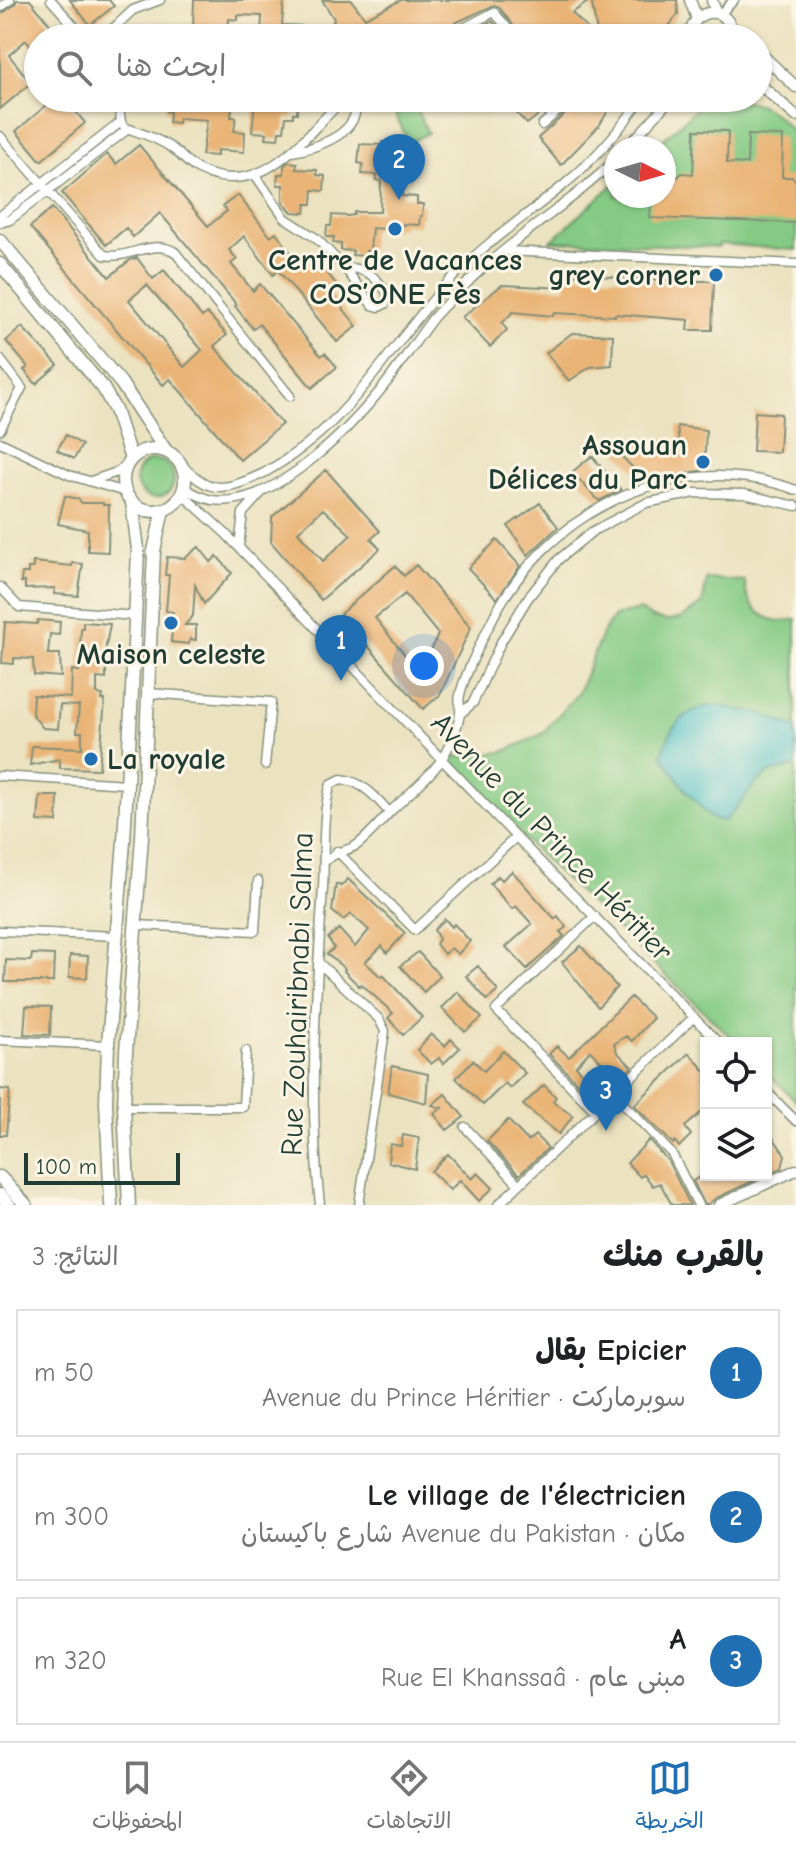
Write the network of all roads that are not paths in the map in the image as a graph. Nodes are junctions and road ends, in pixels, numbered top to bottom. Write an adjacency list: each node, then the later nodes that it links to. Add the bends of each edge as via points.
1 (10, 0): 7 (street)
2 (51, 0): 10 (street)
3 (160, 0): 11 (street, via 133,10)
4 (690, 0): 9 (street)
5 (712, 0): 8 (street)
6 (734, 0): 8 (street)
7 (0, 8)
8 (718, 14): 9 (street); 15 (street)
9 (697, 19): 14 (street)
10 (72, 24)
11 (118, 24)
12 (471, 24): 13 (street, via 494,12)
13 (504, 24)
14 (695, 24)
15 (729, 24)
16 (772, 64): 17 (street)
17 (796, 87)
18 (772, 95): 25 (street)
19 (121, 112): 26 (street)
20 (331, 112): 30 (street)
21 (355, 112): 30 (street, via 335,136)
22 (556, 112): 27 (street)
23 (631, 112): 47 (street, via 583,169 458,271 364,390 299,452 225,487 202,482)
24 (658, 112): 29 (street)
25 (796, 116)
26 (124, 125): 32 (street, via 166,144 199,170); 33 (street)
27 (542, 125)
28 (0, 136): 33 (street)
29 (637, 136)
30 (292, 152): 32 (street)
31 (604, 169): 37 (street)
32 (256, 176): 40 (street, via 285,218 316,238)
33 (43, 186): 34 (street); 35 (street, via 10,220); 42 (street, via 104,255 157,247 175,252)
34 (0, 216)
35 (0, 223)
36 (0, 240): 45 (main road, via 121,383)
37 (504, 251): 39 (street); 49 (street, via 435,316 387,383 343,432 303,467)
38 (0, 264): 46 (main road, via 103,388 115,410)
39 (796, 264)
40 (345, 268): 40 (street, via 372,305 385,304 388,294 373,275)
41 (0, 359): 43 (street, via 22,388)
42 (290, 396)
43 (0, 430)
44 (0, 442): 48 (street)
45 (166, 451): 46 (main road, via 149,449); 47 (main road)
46 (129, 462): 48 (street); 52 (main road, via 123,475)
47 (182, 466): 51 (main road)
48 (91, 481): 52 (street)
49 (264, 490): 51 (street, via 220,500); 55 (street, via 243,513)
50 (796, 490): 58 (street, via 715,476 628,493 585,515 551,541)
51 (183, 491): 54 (main road); 55 (street, Avenue du Prince Héritier)
52 (128, 497): 54 (main road, via 148,511); 57 (main road, via 138,550)
53 (794, 504): 59 (street, via 733,493 695,493 623,513 559,559)
54 (163, 510): 60 (main road, via 155,541)
55 (239, 548): 62 (street, Avenue du Prince Héritier)
56 (0, 587): 57 (street, via 19,607)
57 (135, 616): 65 (main road)
58 (489, 626): 59 (street); 61 (street, via 459,696)
59 (504, 636): 61 (street, via 473,703)
60 (148, 693): 63 (street, via 271,702); 72 (main road)
61 (460, 714): 62 (street)
62 (441, 760): 66 (street); 67 (street, Avenue du Prince Héritier)
63 (265, 765)
64 (0, 776): 65 (street)
65 (127, 784): 74 (main road)
66 (389, 812): 68 (street, via 358,844); 69 (street, Rue Zouhairibnabi Salma, via 352,781 337,779 328,796)
67 (516, 837): 68 (street, via 415,930); 71 (street, Avenue du Prince Héritier)
68 (337, 851): 69 (street)
69 (325, 861): 75 (street, Rue Zouhairibnabi Salma)
70 (258, 881): 72 (street, via 255,931)
71 (595, 916): 76 (street, Avenue du Prince Héritier); 84 (street, via 496,1010)
72 (137, 925): 83 (main road)
73 (0, 931): 74 (street)
74 (117, 936): 79 (main road)
75 (318, 962): 95 (street, Rue Zouhairibnabi Salma, via 312,1121); 96 (street, via 379,1019 385,1031)
76 (694, 1017): 77 (street, Avenue du Prince Héritier); 81 (street)
77 (713, 1037)
78 (0, 1040): 79 (street)
79 (108, 1045): 93 (main road)
80 (246, 1051): 83 (street, via 243,1107)
81 (615, 1095): 84 (street); 98 (street, via 672,1154)
82 (772, 1097): 85 (street)
83 (124, 1107): 94 (main road)
84 (596, 1112): 89 (street)
85 (796, 1121)
86 (465, 1127): 89 (street)
87 (796, 1170): 99 (street)
88 (0, 1177): 92 (main road)
89 (519, 1185): 97 (street)
90 (0, 1195): 91 (main road)
91 (9, 1205)
92 (26, 1205)
93 (111, 1205)
94 (129, 1205)
95 (320, 1205)
96 (359, 1205)
97 (498, 1205)
98 (698, 1205)
99 (719, 1205)

